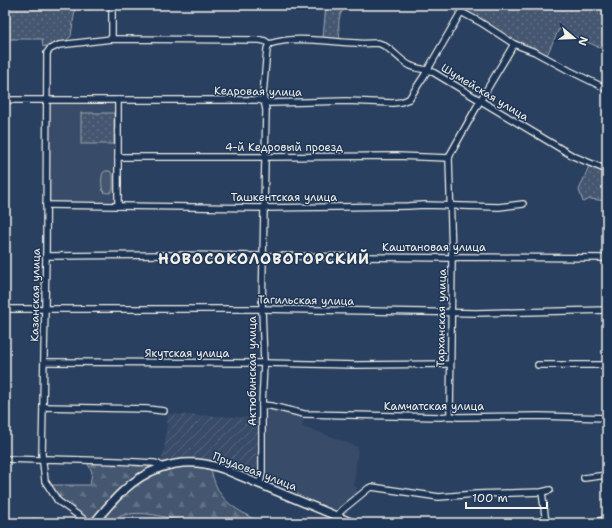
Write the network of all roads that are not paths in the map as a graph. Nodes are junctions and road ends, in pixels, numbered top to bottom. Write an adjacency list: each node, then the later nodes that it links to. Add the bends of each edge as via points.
1 (112, 5): 2 (street)
2 (112, 39): 3 (street, Шумейская улица, via 260,40); 5 (street, Шумейская улица, via 60,45)
3 (269, 44): 6 (street, Шумейская улица, via 287,40 378,43 410,65); 11 (street, Актюбинская улица, via 266,49)
4 (514, 44): 6 (street, Кедровая улица, via 461,12); 7 (street, via 536,52); 12 (street, Тарханская улица)
5 (50, 49): 9 (street, Казанская улица, via 47,53)
6 (426, 70): 11 (street, Кедровая улица, via 409,98 401,102); 12 (street, Шумейская улица)
7 (607, 89)
8 (5, 100): 9 (street, Кедровая улица)
9 (46, 100): 10 (street, Кедровая улица); 18 (street, Казанская улица)
10 (118, 100): 11 (street, Кедровая улица); 13 (street)
11 (264, 101): 14 (street, Актюбинская улица)
12 (480, 101): 15 (street, Тарханская улица); 16 (street, Шумейская улица, via 573,156)
13 (118, 157): 14 (street, 4-й Кедровый проезд); 20 (street)
14 (265, 158): 15 (street, 4-й Кедровый проезд); 21 (street, Актюбинская улица)
15 (449, 158): 19 (street, Тарханская улица)
16 (607, 170)
17 (522, 204): 19 (street, Ташкентская улица, via 499,207)
18 (46, 205): 20 (street, Ташкентская улица); 22 (street, Казанская улица)
19 (451, 205): 21 (street, Ташкентская улица); 24 (street, Тарханская улица)
20 (118, 206): 21 (street, Ташкентская улица)
21 (264, 208): 23 (street, Актюбинская улица)
22 (46, 256): 23 (street, Каштановая улица); 27 (street, Казанская улица)
23 (263, 257): 24 (street, Каштановая улица); 28 (street, Актюбинская улица)
24 (452, 258): 25 (street, Каштановая улица); 30 (street, Тарханская улица)
25 (607, 258)
26 (5, 309): 27 (street, Тагильская улица)
27 (45, 309): 28 (street, Тагильская улица); 31 (street, Казанская улица)
28 (262, 310): 30 (street, Тагильская улица); 32 (street, Актюбинская улица)
29 (607, 310): 30 (street, Тагильская улица)
30 (450, 312): 33 (street, Тарханская улица)
31 (44, 362): 32 (street, Якутская улица); 37 (street, Казанская улица)
32 (264, 363): 33 (street, Якутская улица); 36 (street, Актюбинская улица)
33 (450, 364): 39 (street, Тарханская улица)
34 (538, 365): 35 (street)
35 (607, 365)
36 (262, 405): 39 (street, Камчатская улица, via 304,414); 46 (street, Актюбинская улица)
37 (43, 407): 38 (street, via 147,408); 42 (street, Казанская улица)
38 (164, 411)
39 (450, 416): 40 (street, Камчатская улица)
40 (607, 418)
41 (5, 459): 42 (street)
42 (42, 459): 43 (street, via 154,463); 51 (street, Казанская улица, via 45,481 58,501)
43 (162, 467): 46 (main road, Прудовая улица, via 187,463 206,464); 52 (main road, Прудовая улица, via 134,481)
44 (607, 475): 45 (street)
45 (584, 478)
46 (260, 484): 49 (main road, Прудовая улица)
47 (550, 490): 48 (street)
48 (542, 492): 49 (street, via 439,497 372,487); 54 (street)
49 (337, 516): 53 (main road, Прудовая улица)
50 (607, 521): 55 (main road)
51 (89, 523)
52 (94, 523)
53 (353, 523)
54 (546, 523)
55 (591, 523)

